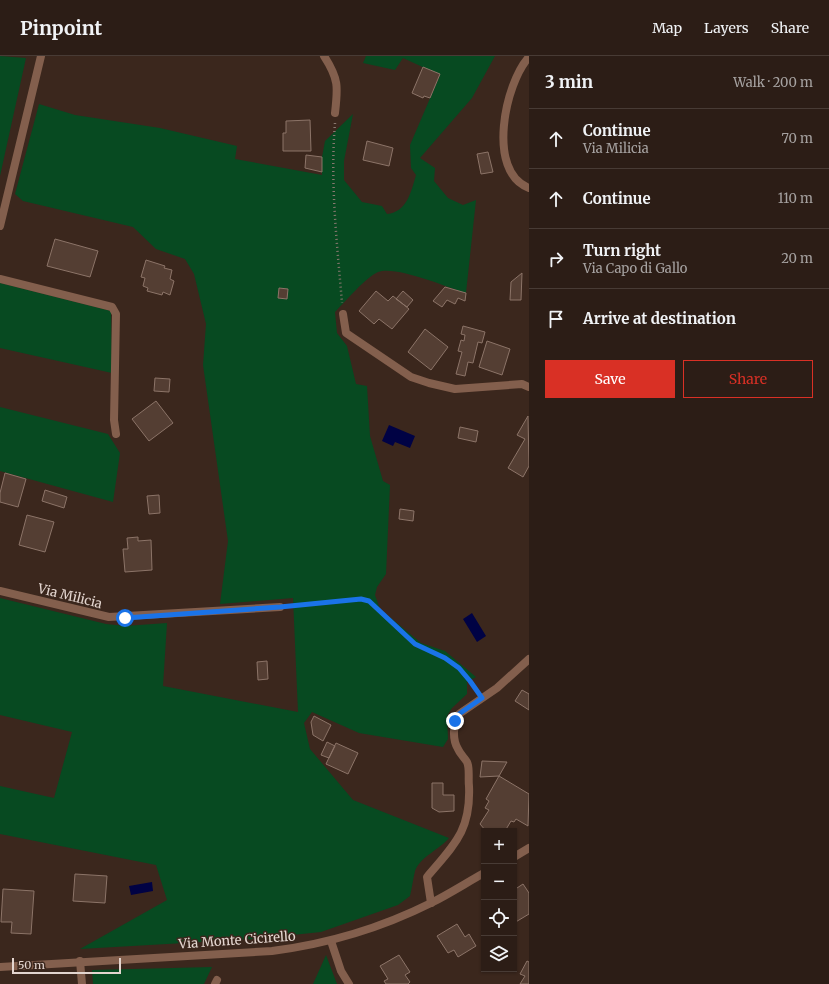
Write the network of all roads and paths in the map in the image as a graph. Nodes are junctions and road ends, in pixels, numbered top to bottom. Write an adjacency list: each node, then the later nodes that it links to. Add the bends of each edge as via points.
1 (41, 56): 6 (street)
2 (324, 56): 4 (street, via 334,72 338,88)
3 (529, 57): 5 (street, via 511,88 502,128 508,168 523,186)
4 (336, 113): 8 (path, via 332,159 333,204)
5 (529, 188)
6 (0, 226)
7 (0, 279): 10 (street, via 112,307 115,310)
8 (343, 314): 9 (street, via 346,333 411,377 456,389 522,384)
9 (529, 387)
10 (116, 434)
11 (0, 591): 12 (street, Via Milicia, via 109,617 125,618)
12 (280, 607): 14 (path, via 361,599 369,601 415,644 445,658 459,668)
13 (529, 659): 14 (street)
14 (482, 698): 18 (street, via 459,714 455,721 457,748 467,763 469,801 466,822 456,843 427,877)
15 (529, 848): 16 (street)
16 (517, 854)
17 (481, 875): 18 (street, Via Monte Cicirello)
18 (431, 903): 19 (street, Via Monte Cicirello)
19 (331, 941): 20 (street, Via Monte Cicirello, via 272,951); 23 (street, via 341,971)
20 (80, 961): 21 (street, Via Monte Cicirello); 22 (street)
21 (0, 967)
22 (82, 984)
23 (349, 984)

